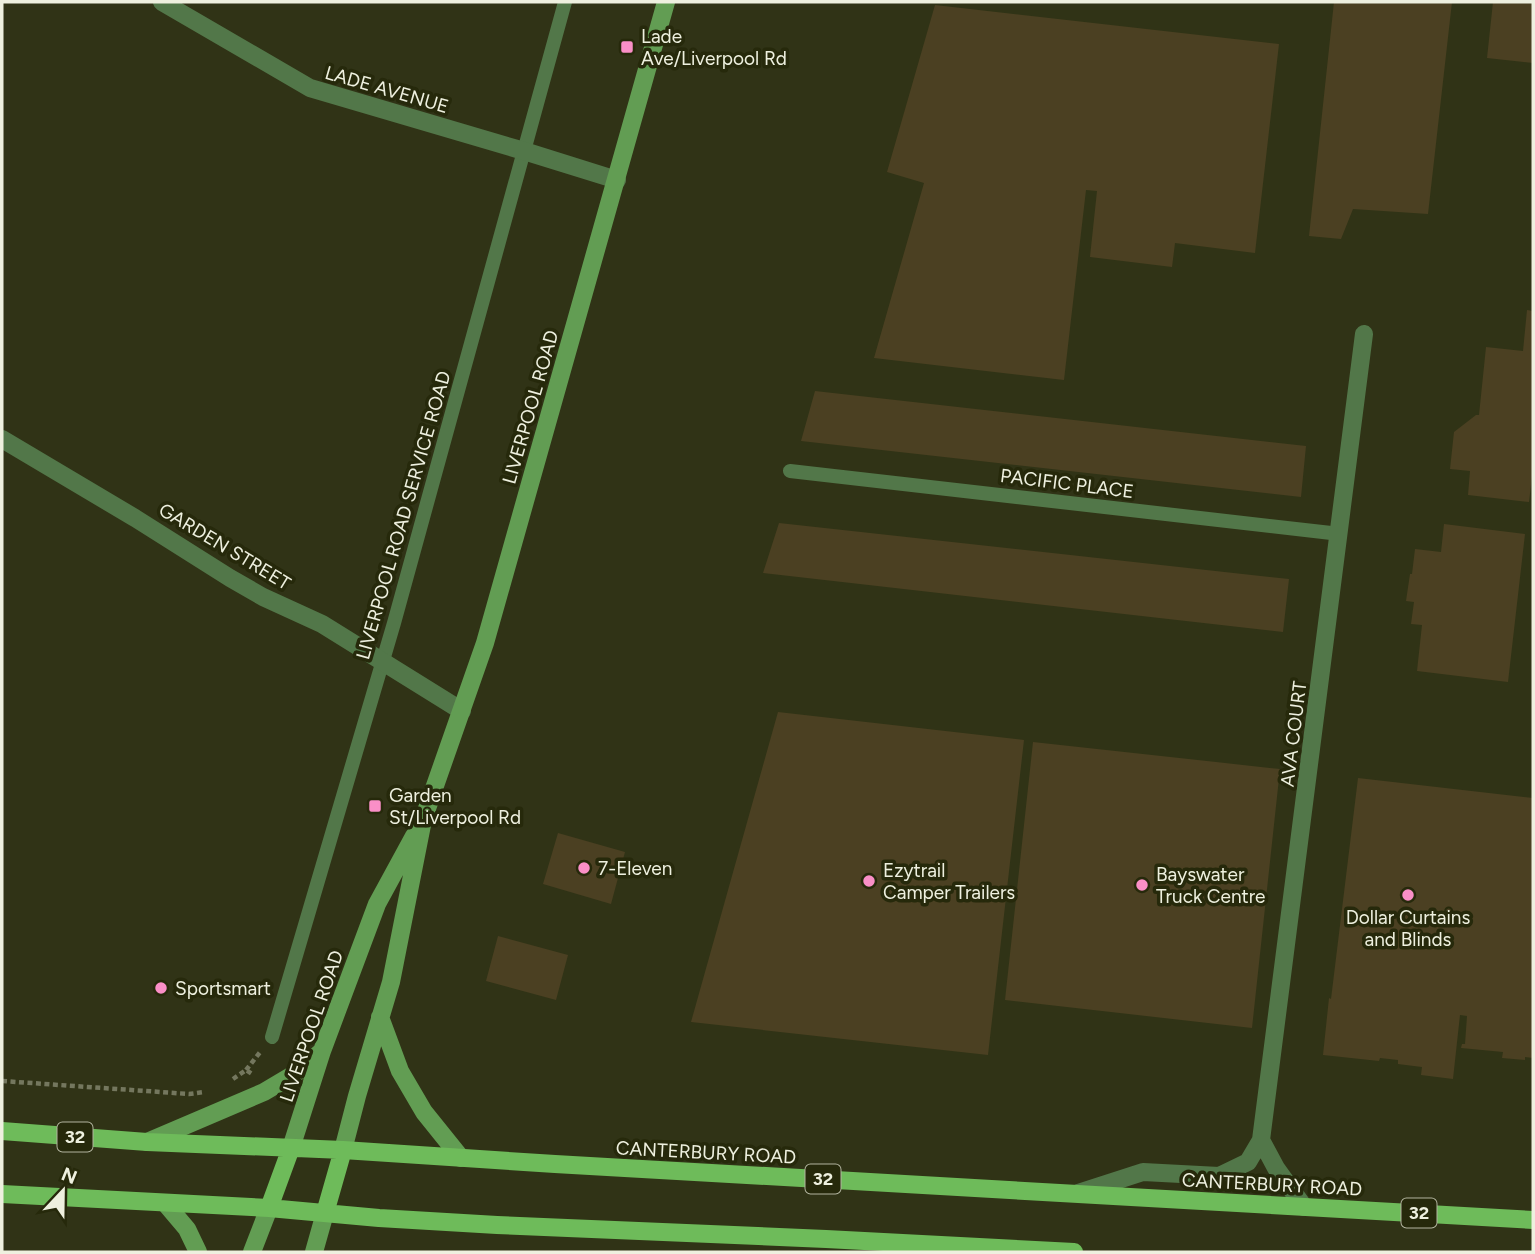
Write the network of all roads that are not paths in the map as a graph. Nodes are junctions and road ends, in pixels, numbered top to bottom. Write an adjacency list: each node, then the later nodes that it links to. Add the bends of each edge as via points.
1 (162, 2): 4 (street, LADE AVENUE, via 310,88)
2 (565, 2): 4 (lane, LIVERPOOL ROAD SERVICE ROAD)
3 (666, 2): 5 (main road, LIVERPOOL ROAD)
4 (524, 151): 5 (street, LADE AVENUE); 10 (lane, LIVERPOOL ROAD SERVICE ROAD)
5 (617, 180): 11 (main road, LIVERPOOL ROAD)
6 (1364, 334): 9 (street, AVA COURT)
7 (2, 439): 10 (street, GARDEN STREET, via 230,578 322,624)
8 (790, 471): 9 (lane, PACIFIC PLACE)
9 (1340, 534): 17 (street, AVA COURT)
10 (382, 662): 11 (street, GARDEN STREET); 14 (lane, LIVERPOOL ROAD SERVICE ROAD)
11 (462, 711): 12 (main road, LIVERPOOL ROAD)
12 (423, 820): 13 (main road, LIVERPOOL ROAD); 15 (main road, LIVERPOOL ROAD, via 377,904)
13 (380, 1017): 20 (main road, LIVERPOOL ROAD); 21 (main road, via 400,1071 424,1112)
14 (272, 1037)
15 (323, 1051): 18 (main road, via 264,1092); 19 (main road, LIVERPOOL ROAD)
16 (2, 1131): 18 (main road, CANTERBURY ROAD / 32)
17 (1261, 1140): 23 (street, via 1248,1162 1219,1176 1143,1172); 25 (street)
18 (148, 1142): 19 (main road, CANTERBURY ROAD / 32)
19 (291, 1148): 20 (main road, CANTERBURY ROAD / 32); 26 (main road, LIVERPOOL ROAD)
20 (343, 1150): 21 (main road, CANTERBURY ROAD / 32); 27 (main road, LIVERPOOL ROAD)
21 (461, 1158): 23 (main road, CANTERBURY ROAD / 32)
22 (2, 1194): 24 (main road)
23 (1077, 1194): 25 (main road, CANTERBURY ROAD / 32)
24 (165, 1203): 26 (main road); 29 (main road, via 187,1229)
25 (1304, 1207): 28 (main road, CANTERBURY ROAD / 32)
26 (269, 1208): 27 (main road); 30 (main road, LIVERPOOL ROAD)
27 (325, 1213): 31 (main road, LIVERPOOL ROAD); 32 (main road)
28 (1533, 1220)
29 (198, 1252)
30 (252, 1252)
31 (314, 1252)
32 (1074, 1252)

